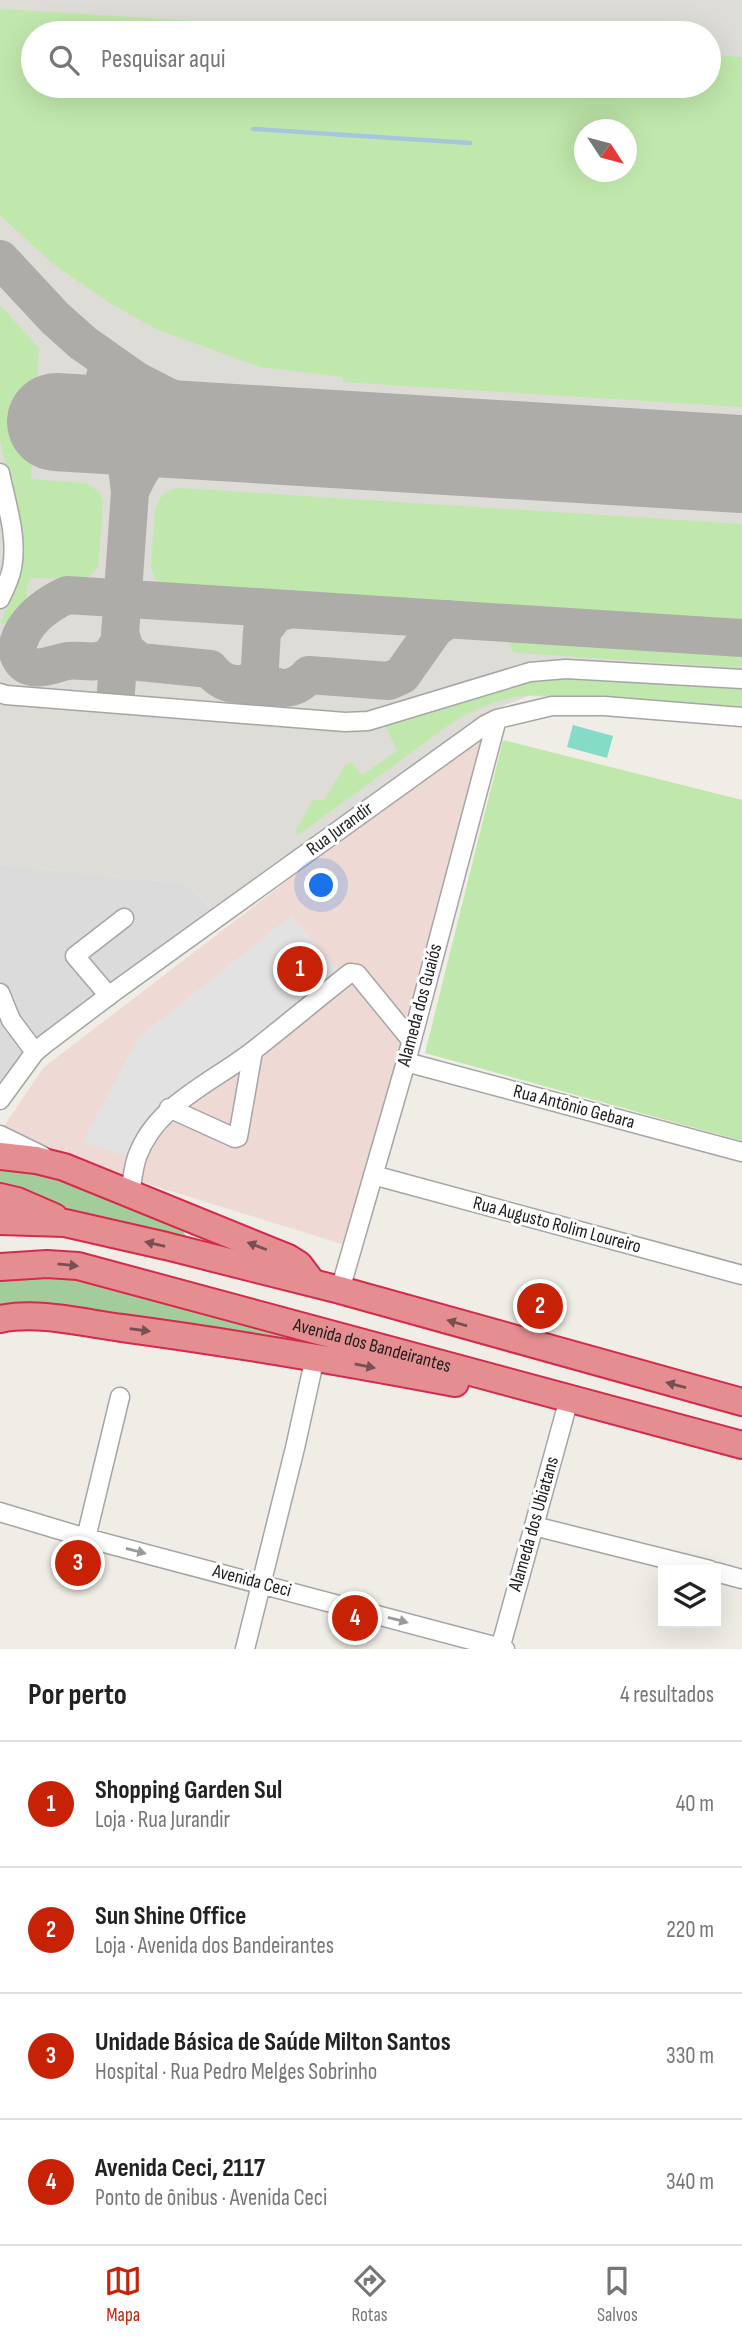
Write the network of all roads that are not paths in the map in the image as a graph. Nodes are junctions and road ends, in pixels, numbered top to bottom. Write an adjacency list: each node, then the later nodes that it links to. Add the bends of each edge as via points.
1 (0, 472): 2 (street, via 14,555)
2 (0, 599)
3 (742, 679): 4 (street, via 565,669 530,672 368,720 345,722)
4 (0, 693)
5 (742, 717): 6 (street, Rua Jurandir, via 552,706)
6 (497, 719): 9 (street, Rua Jurandir); 10 (street, Alameda dos Guaiós)
7 (124, 918): 9 (street, via 75,956)
8 (0, 993): 12 (street, via 11,1020)
9 (109, 996): 12 (street, Rua Jurandir)
10 (411, 1040): 11 (street, via 353,972); 13 (street, Alameda dos Guaiós)
11 (253, 1051): 15 (street); 15 (street, via 237,1138)
12 (35, 1052): 14 (street, Rua Jurandir)
13 (406, 1062): 17 (street, Rua Antônio Gebara); 20 (street, Alameda dos Guaiós)
14 (0, 1100)
15 (169, 1108): 21 (street, via 140,1151)
16 (0, 1135): 19 (street)
17 (742, 1152)
18 (0, 1156): 19 (highway)
19 (64, 1167): 21 (highway)
20 (373, 1175): 26 (street, Rua Augusto Rolim Loureiro); 28 (street, Alameda dos Guaiós)
21 (130, 1195): 27 (highway, one-way to 21, via 288,1258)
22 (0, 1197): 24 (highway)
23 (0, 1221): 24 (highway)
24 (65, 1223): 27 (highway, one-way to 24)
25 (0, 1267): 31 (highway, Avenida dos Bandeirantes, one-way to 31, via 78,1266)
26 (742, 1275)
27 (312, 1283): 28 (highway)
28 (340, 1290): 33 (highway, one-way to 28)
29 (0, 1319): 30 (highway, one-way to 30, via 38,1317)
30 (315, 1357): 31 (highway, one-way to 31, via 505,1393); 41 (street)
31 (557, 1396): 34 (highway, Avenida dos Bandeirantes); 36 (street, Alameda dos Ubiatans)
32 (120, 1397): 37 (street)
33 (742, 1402)
34 (742, 1445)
35 (0, 1512): 37 (street, Avenida Ceci)
36 (534, 1526): 38 (street); 43 (street, Alameda dos Ubiatans)
37 (86, 1538): 41 (street, Avenida Ceci, one-way to 41)
38 (690, 1565)
39 (721, 1573): 40 (street)
40 (742, 1579)
41 (261, 1584): 42 (street); 43 (street, Avenida Ceci, one-way to 43)
42 (245, 1649)
43 (502, 1649)

